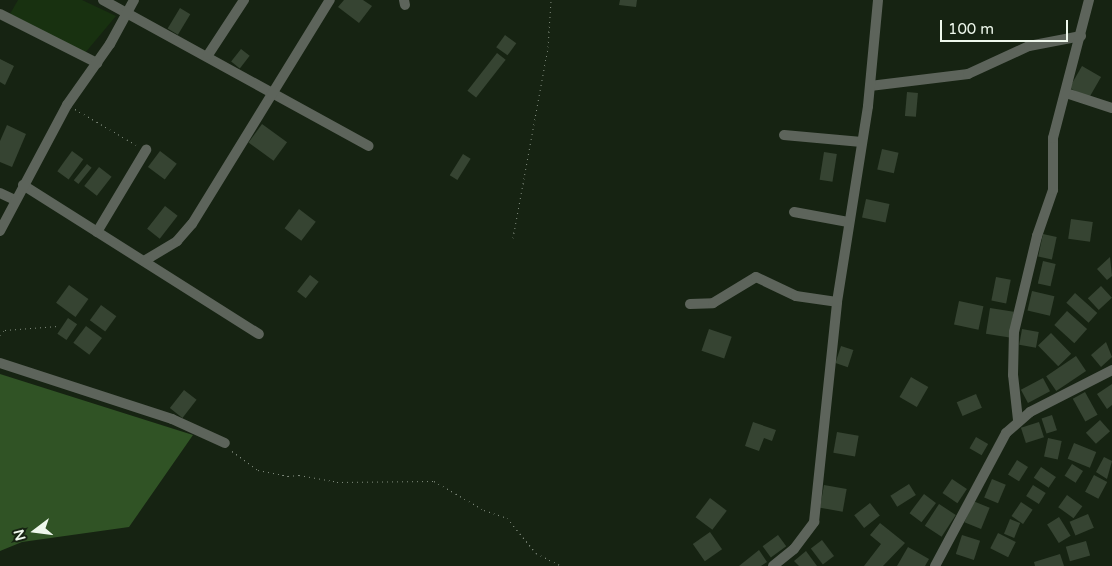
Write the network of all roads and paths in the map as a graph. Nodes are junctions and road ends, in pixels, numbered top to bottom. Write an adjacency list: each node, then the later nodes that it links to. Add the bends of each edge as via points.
1 (104, 0): 8 (street)
2 (134, 0): 8 (street)
3 (244, 0): 11 (street)
4 (330, 0): 14 (street)
5 (551, 0): 29 (path, via 548,47)
6 (878, 0): 13 (street)
7 (1089, 0): 10 (street)
8 (128, 12): 11 (street); 12 (street)
9 (0, 14): 12 (street)
10 (1081, 36): 13 (street, via 1029,46 968,74); 15 (street)
11 (208, 55): 14 (street)
12 (97, 63): 16 (street)
13 (870, 86): 19 (street)
14 (274, 91): 20 (street); 30 (street, via 186,231)
15 (1066, 93): 17 (street); 38 (street, via 1053,138 1053,190 1037,236 1014,332 1013,375)
16 (67, 105): 21 (path); 22 (street)
17 (1112, 108)
18 (784, 135): 19 (street)
19 (862, 142): 26 (street)
20 (369, 146)
21 (146, 150): 28 (street)
22 (23, 186): 24 (street); 28 (street)
23 (0, 193): 24 (street)
24 (15, 200): 27 (street)
25 (794, 212): 26 (street)
26 (848, 222): 31 (street)
27 (0, 231)
28 (97, 232): 30 (street)
29 (514, 238)
30 (144, 261): 34 (street)
31 (838, 302): 32 (street, via 796,296 756,277 713,303); 41 (street, via 813,527)
32 (690, 304)
33 (58, 326): 35 (path, via 5,330)
34 (259, 334)
35 (0, 335)
36 (0, 363): 39 (street, via 172,419)
37 (1112, 370): 38 (street)
38 (1018, 420): 42 (street, via 994,452)
39 (225, 443): 40 (path, via 252,467 288,476 299,474 337,482 434,481 484,510 507,518 536,553)
40 (562, 566)
41 (773, 566)
42 (935, 566)

